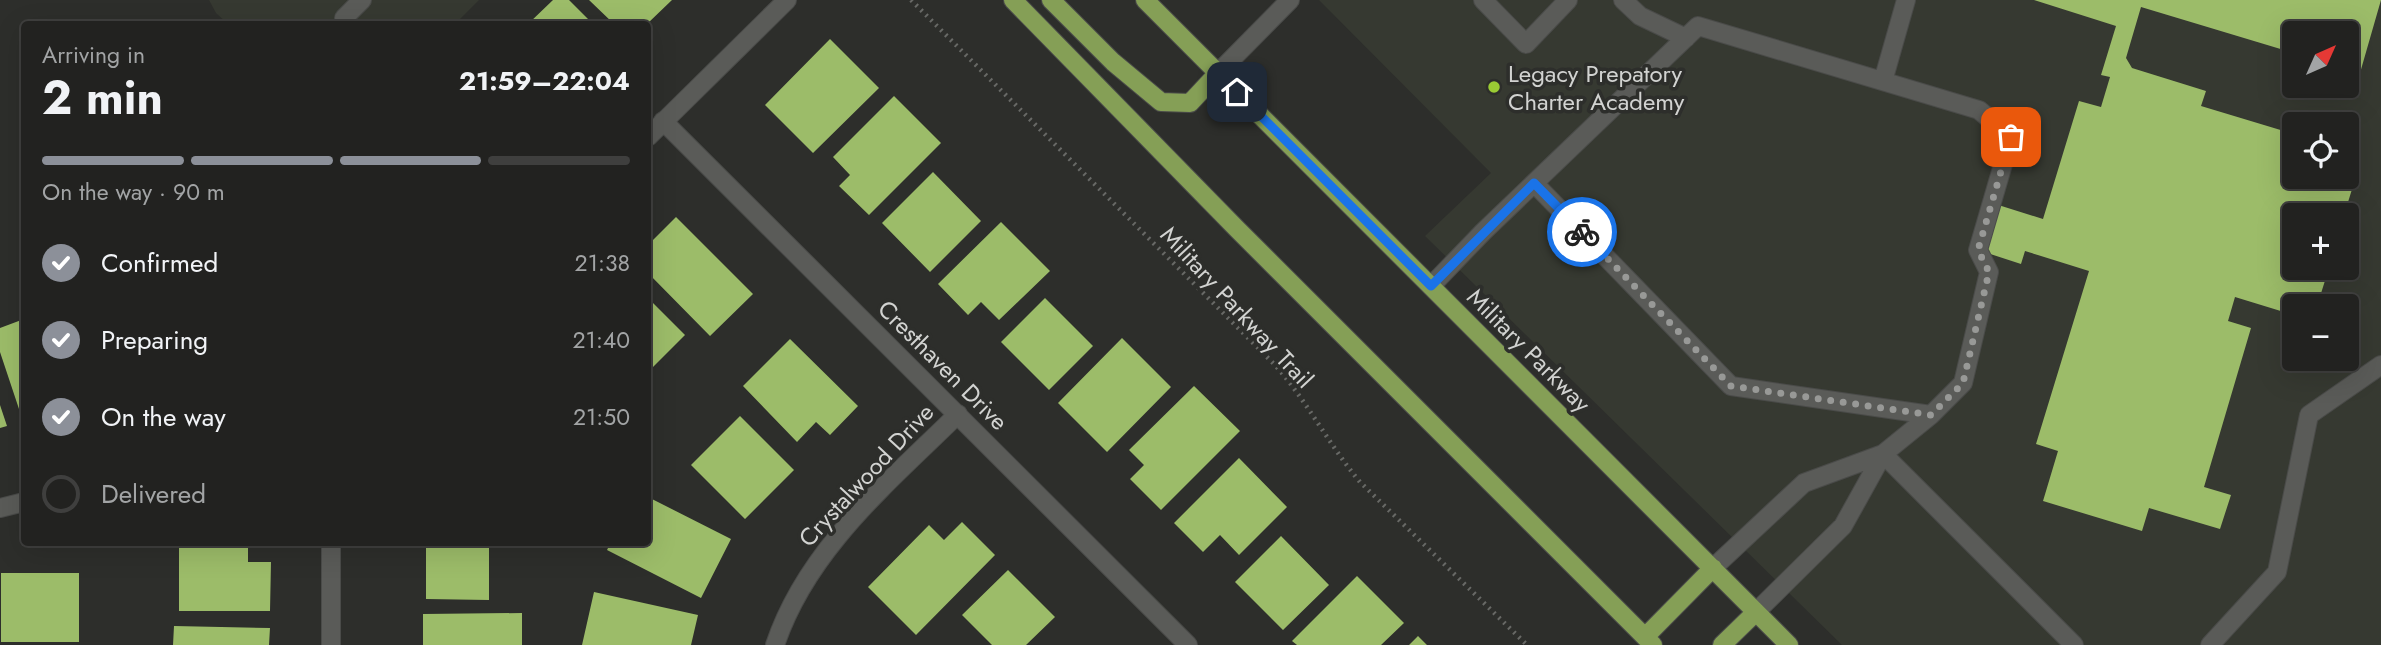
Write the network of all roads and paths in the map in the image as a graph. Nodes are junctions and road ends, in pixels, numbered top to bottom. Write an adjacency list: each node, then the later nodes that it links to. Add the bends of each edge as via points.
1 (362, 0): 12 (street)
2 (787, 0): 16 (street)
3 (911, 0): 33 (path, Military Parkway Trail, via 1275,365 1360,482)
4 (1013, 0): 29 (main road)
5 (1051, 0): 14 (main road, via 1161,102 1190,103)
6 (1145, 0): 14 (main road, Military Parkway)
7 (1290, 0): 14 (street)
8 (1483, 0): 9 (street, via 1526,44)
9 (1568, 0)
10 (1623, 0): 13 (street, via 1640,16)
11 (1906, 0): 15 (street)
12 (344, 18)
13 (1686, 38): 15 (street, via 1698,26); 18 (street)
14 (1218, 73): 19 (main road, Military Parkway)
15 (1883, 81): 22 (street, via 1979,110 2011,137 1978,250 1989,272 1963,383)
16 (663, 121): 17 (street); 21 (street, Cresthaven Drive)
17 (651, 134)
18 (1534, 183): 19 (street); 22 (street, via 1731,386)
19 (1431, 286): 27 (main road, Military Parkway)
20 (2381, 365): 37 (street, via 2309,415 2277,572)
21 (958, 414): 31 (street, Crystalwood Drive, via 845,526 810,571); 32 (street, Cresthaven Drive)
22 (1931, 415): 23 (street)
23 (1883, 454): 27 (street, via 1804,483); 28 (street, via 1843,526); 36 (street)
24 (21, 503): 25 (street)
25 (0, 508)
26 (331, 546): 30 (street)
27 (1713, 568): 28 (main road, Military Parkway); 29 (main road)
28 (1756, 612): 34 (main road); 35 (main road, Military Parkway)
29 (1649, 641)
30 (331, 645)
31 (775, 645)
32 (1188, 645)
33 (1527, 645)
34 (1722, 645)
35 (1789, 645)
36 (2074, 645)
37 (2210, 645)

